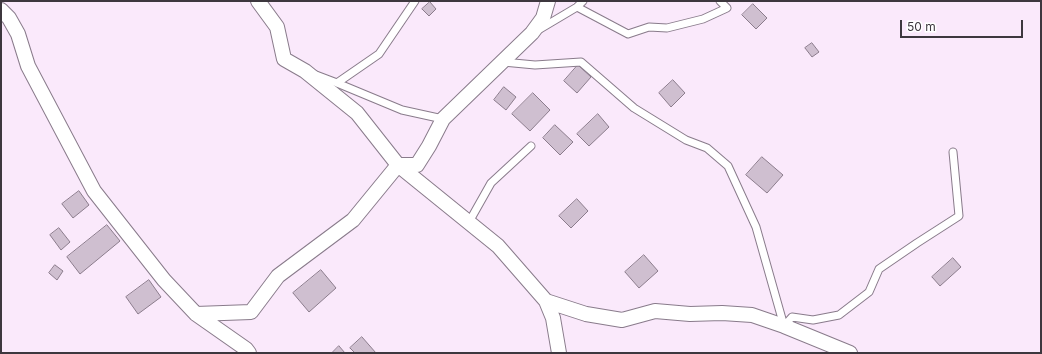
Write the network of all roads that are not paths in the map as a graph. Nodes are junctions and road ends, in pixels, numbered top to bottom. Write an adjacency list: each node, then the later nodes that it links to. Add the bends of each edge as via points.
1 (258, 1): 10 (street, via 277,27 284,59)
2 (414, 1): 11 (lane, via 378,54)
3 (548, 1): 8 (street, via 543,18)
4 (583, 1): 6 (lane)
5 (720, 1): 6 (lane, via 727,8 703,19 667,28 649,27 628,34)
6 (577, 7): 8 (lane)
7 (1, 10): 18 (street, via 18,34 28,66 94,191 164,280)
8 (532, 33): 9 (street)
9 (502, 62): 12 (street); 19 (lane, via 535,65 581,62 634,108 686,140 707,148 728,166 756,227)
10 (305, 71): 11 (lane); 15 (street, via 357,113)
11 (337, 83): 12 (lane, via 402,110)
12 (443, 119): 15 (street, via 417,165)
13 (531, 146): 16 (lane, via 491,182)
14 (954, 152): 19 (lane, via 959,216 879,270 869,292 840,315 813,320 792,317)
15 (398, 165): 16 (street); 18 (street, via 353,220 278,276 251,312)
16 (469, 222): 17 (street, via 498,246)
17 (546, 301): 19 (street, via 586,314 622,320 655,311 722,313 752,315); 21 (street, via 553,318)
18 (196, 314): 20 (street)
19 (784, 326): 22 (street)
20 (249, 353)
21 (559, 353)
22 (850, 353)

